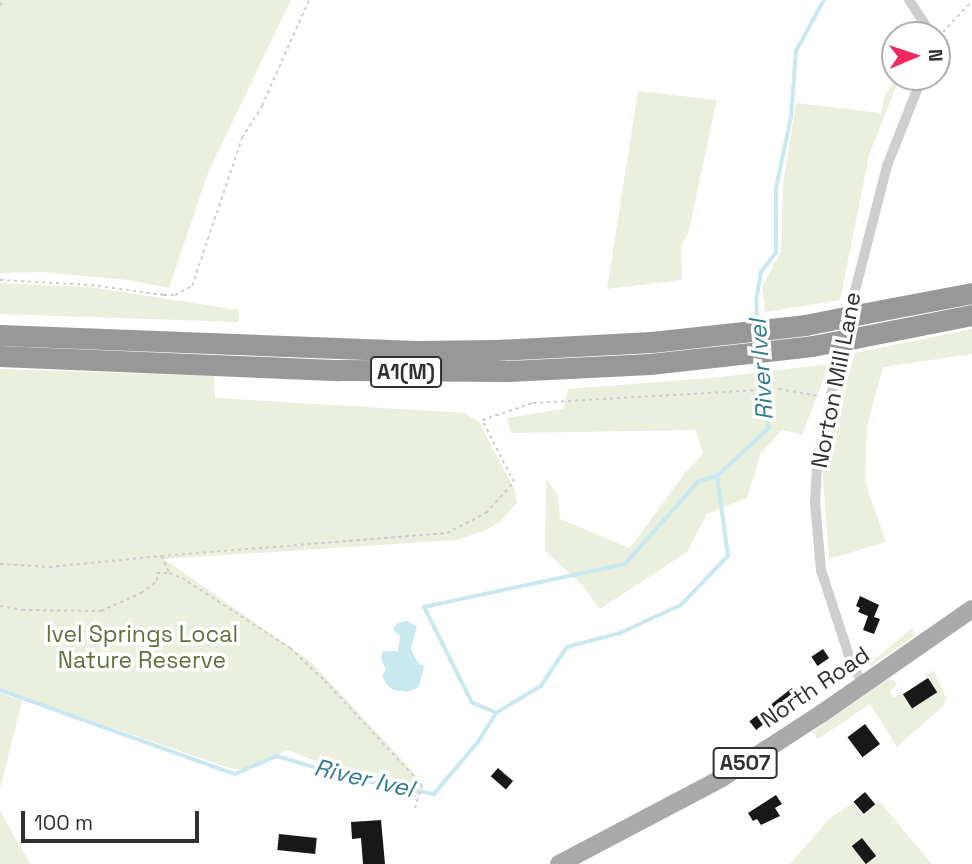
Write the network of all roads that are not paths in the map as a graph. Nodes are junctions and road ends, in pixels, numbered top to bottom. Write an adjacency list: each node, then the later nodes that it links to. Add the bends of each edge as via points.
1 (909, 0): 2 (street)
2 (923, 21)
3 (916, 91): 9 (street, Norton Mill Lane, via 887,166 829,398 817,466 821,570 851,662)
4 (972, 293): 6 (highway, A1(M), bridge, via 804,325 652,342 496,350)
5 (972, 315): 7 (highway, A1(M), bridge, via 812,346 650,364 496,372)
6 (0, 335)
7 (0, 356)
8 (972, 609): 9 (main road, North Road / A507)
9 (864, 685): 10 (main road, North Road / A507, via 722,778)
10 (559, 864)

